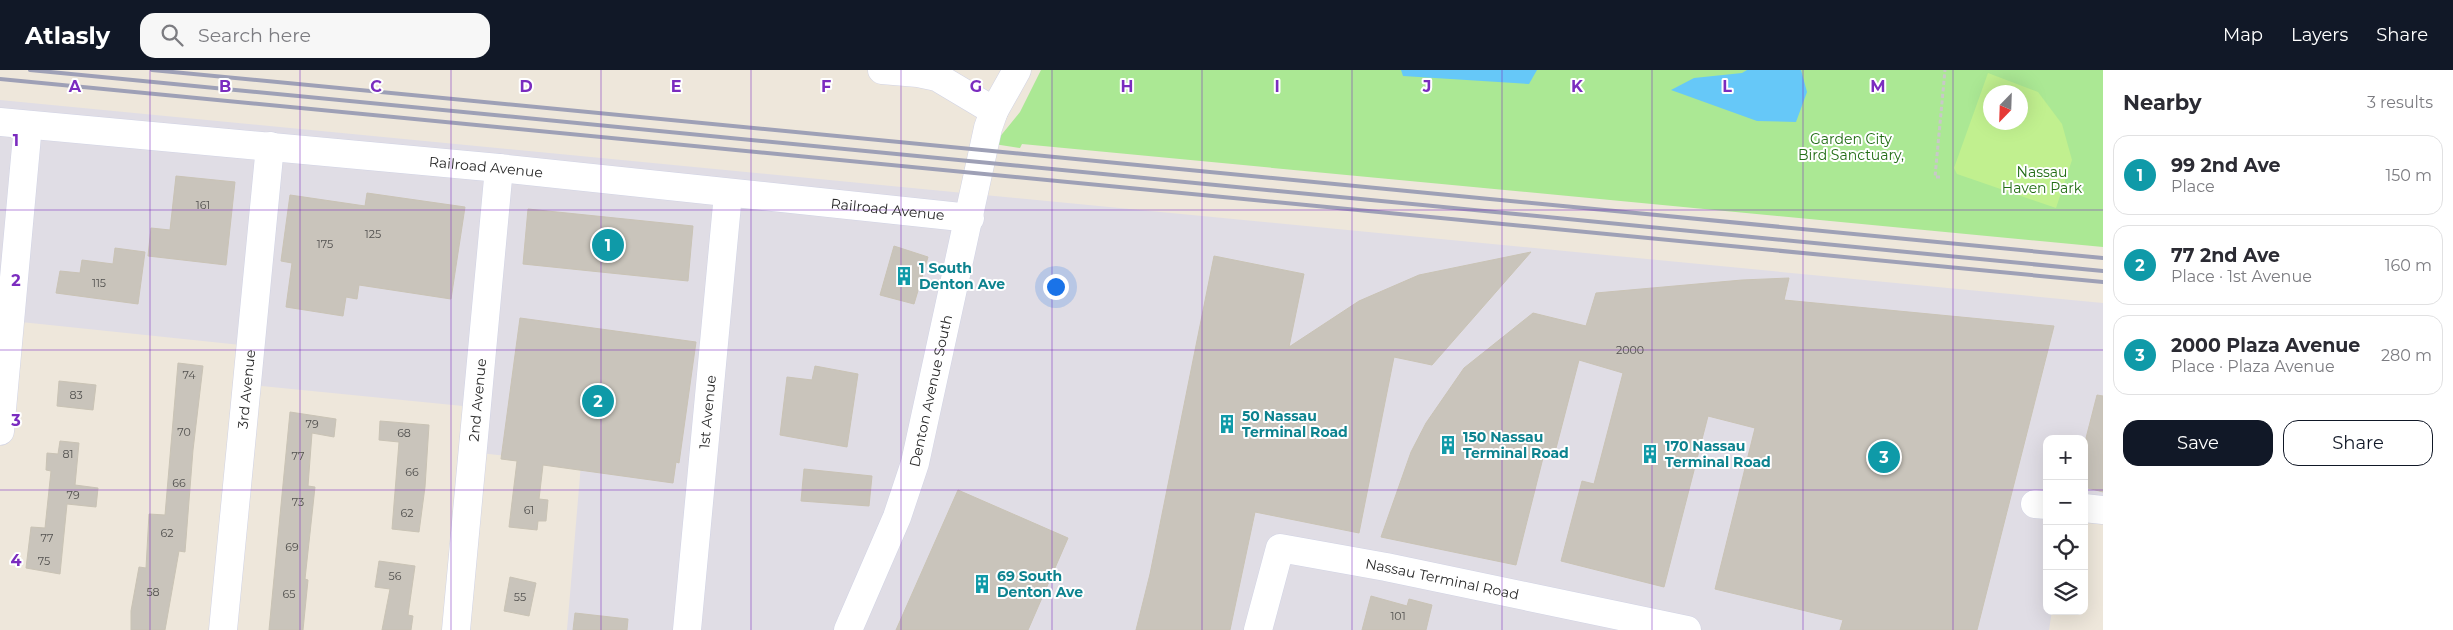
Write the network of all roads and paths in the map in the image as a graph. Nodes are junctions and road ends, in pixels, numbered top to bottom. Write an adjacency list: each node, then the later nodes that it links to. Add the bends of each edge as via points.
1 (882, 70): 4 (street, via 938,77)
2 (1017, 70): 4 (street, Denton Avenue South)
3 (1945, 70): 9 (path, via 1935,176)
4 (994, 111): 11 (street, Denton Avenue South)
5 (0, 122): 6 (street, Railroad Avenue)
6 (28, 124): 7 (street, Railroad Avenue); 12 (street)
7 (270, 146): 8 (street, Railroad Avenue); 16 (street, 3rd Avenue)
8 (499, 168): 10 (street, Railroad Avenue); 17 (street, 2nd Avenue)
9 (1940, 177)
10 (728, 194): 11 (street, Railroad Avenue); 18 (street, 1st Avenue)
11 (970, 218): 19 (street, Denton Avenue South, via 919,446 897,517)
12 (4, 356): 13 (street)
13 (0, 431)
14 (2088, 508): 15 (street)
15 (2103, 510)
16 (223, 630)
17 (456, 630)
18 (687, 630)
19 (848, 630)
20 (1258, 630): 21 (street, Nassau Terminal Road, via 1280,548)
21 (1687, 630)

